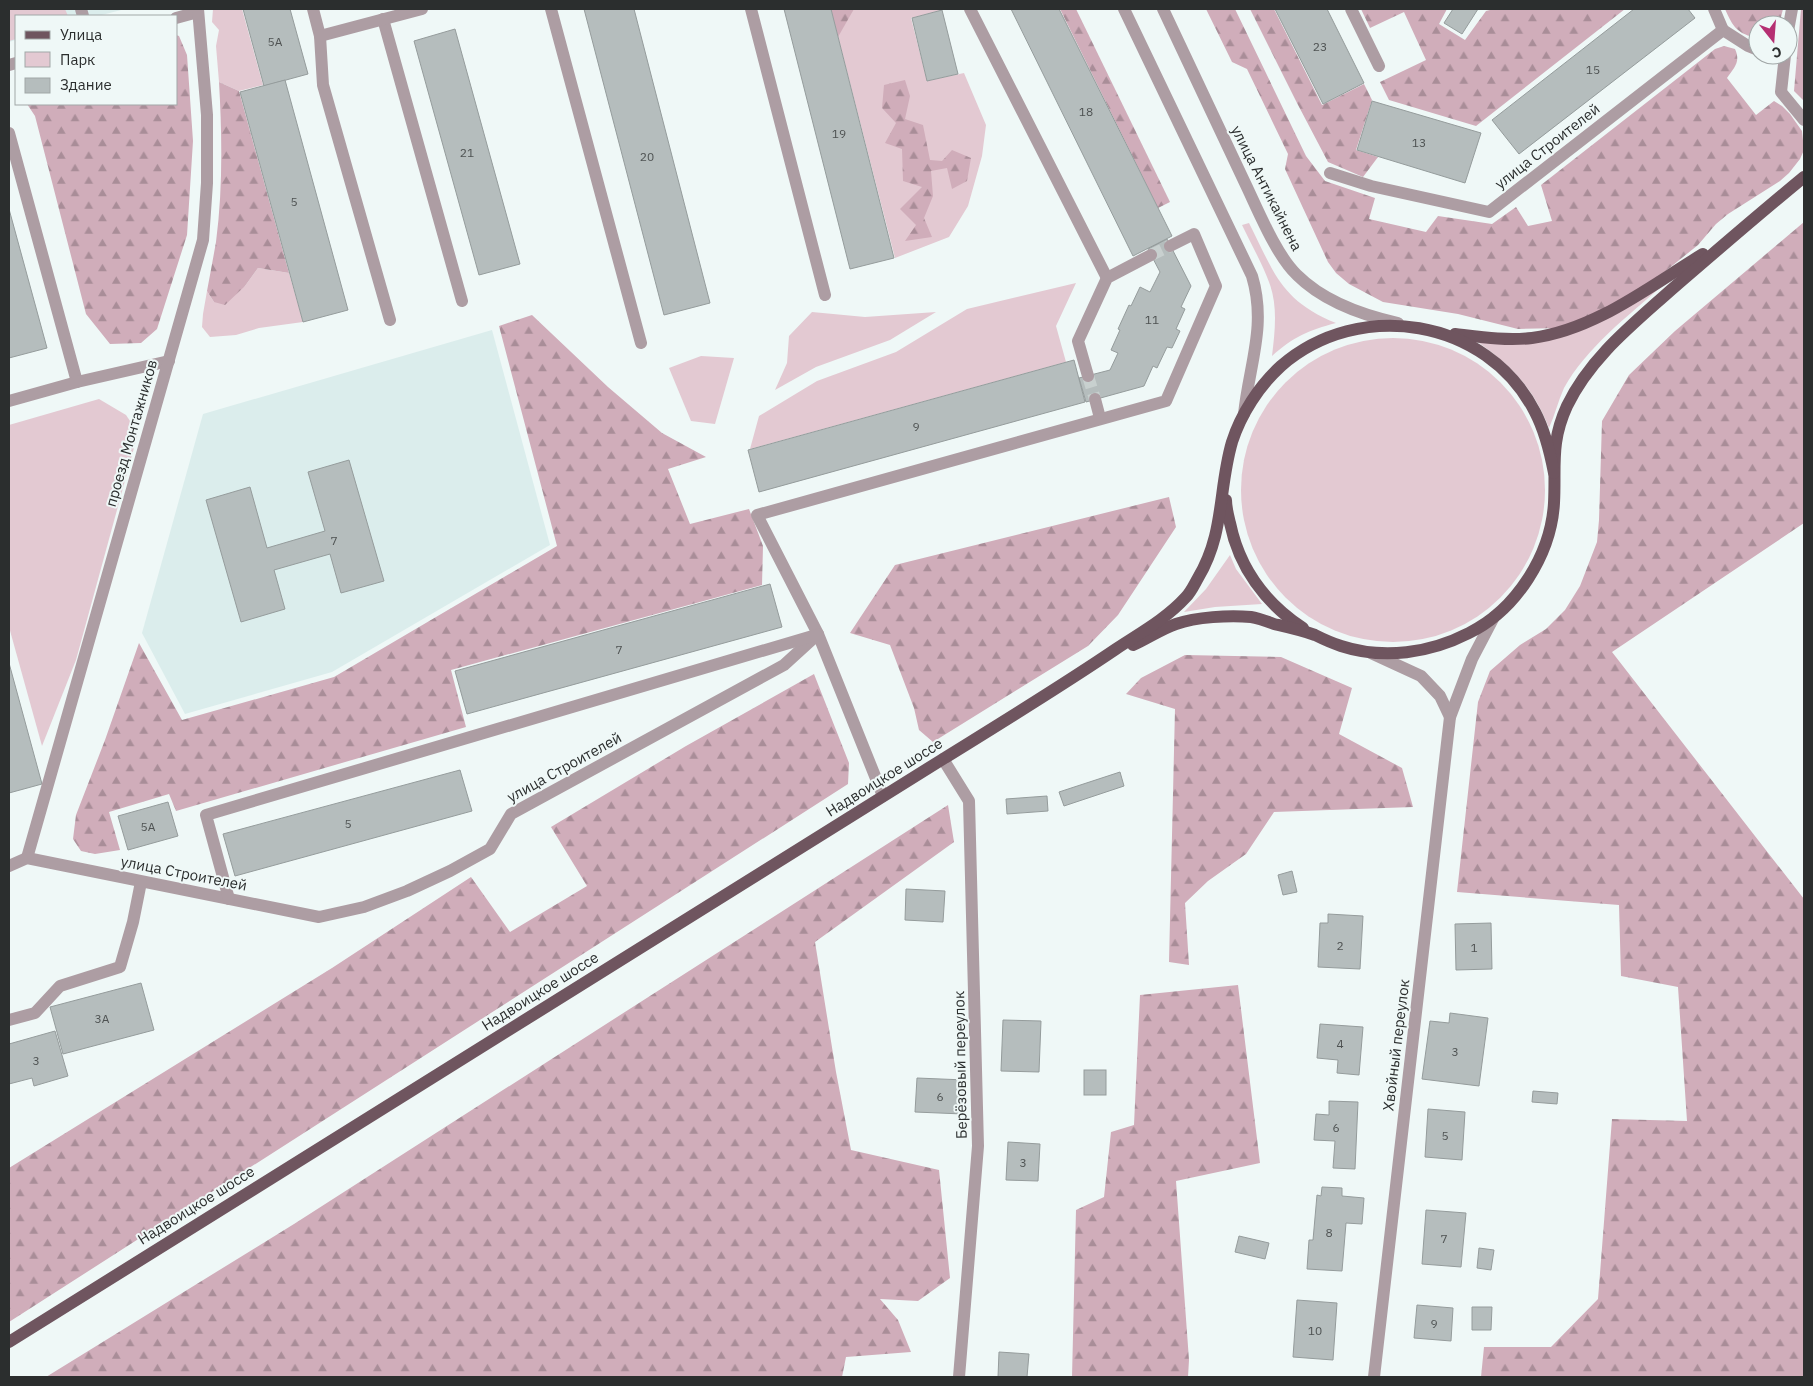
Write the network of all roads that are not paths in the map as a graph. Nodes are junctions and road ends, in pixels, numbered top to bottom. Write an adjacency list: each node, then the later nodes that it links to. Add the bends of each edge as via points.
1 (313, 9): 14 (street)
2 (422, 9): 12 (street)
3 (552, 9): 30 (street)
4 (751, 9): 26 (street)
5 (970, 9): 25 (street)
6 (1124, 9): 36 (street, via 1257,291 1259,328)
7 (1163, 9): 29 (street, улица Антикайнена, via 1256,205 1278,248 1296,274 1310,287 1351,309 1373,318)
8 (1352, 9): 17 (street)
9 (1714, 9): 13 (street)
10 (198, 10): 11 (street); 31 (street, проезд Монтажников, via 207,115 203,240)
11 (178, 17)
12 (383, 19): 14 (street); 27 (street)
13 (1723, 30): 15 (street); 20 (street, улица Строителей, via 1489,212 1370,186)
14 (320, 36): 28 (street, via 323,85)
15 (1748, 46)
16 (1784, 65): 18 (street, via 1782,92)
17 (1379, 66)
18 (1804, 120)
19 (9, 133): 33 (street)
20 (1330, 173)
21 (1804, 177): 22 (main road)
22 (1731, 237): 29 (main road, via 1620,306 1553,334 1501,338); 39 (main road, via 1603,352 1580,383 1559,427)
23 (1170, 246): 37 (street, via 1194,234 1216,286 1166,401)
24 (1152, 255): 25 (street)
25 (1107, 278): 32 (street, via 1078,341)
26 (825, 295)
27 (462, 301)
28 (390, 320)
29 (1432, 331): 36 (main road, via 1389,325 1369,326 1331,336 1280,367); 39 (main road, via 1466,344 1494,362 1517,384 1535,411 1548,441)
30 (641, 343)
31 (169, 361): 33 (street); 48 (street, проезд Монтажников)
32 (1088, 376)
33 (77, 382): 35 (street)
34 (1095, 399): 37 (street)
35 (9, 401)
36 (1244, 414): 38 (main road, via 1232,442)
37 (1100, 418): 41 (street, via 757,515)
38 (1226, 473): 42 (main road, via 1226,505 1232,537 1245,567 1263,594); 44 (main road, via 1218,528 1210,556 1188,595 1173,611)
39 (1554, 473): 40 (main road, via 1554,505 1548,537 1535,567 1517,594)
40 (1494, 617): 43 (main road, via 1472,632 1440,646 1397,654); 45 (street, Хвойный переулок, via 1472,659)
41 (818, 634): 47 (street); 51 (street, улица Строителей, via 784,665 511,814 490,849 407,891 364,907 319,917); 51 (street, via 206,815)
42 (1313, 635): 43 (main road); 44 (main road, via 1252,617 1215,617 1176,624)
43 (1371, 653): 45 (street, via 1421,676 1440,696)
44 (1088, 668): 46 (main road, Надвоицкое шоссе)
45 (1450, 717): 55 (street, Хвойный переулок)
46 (943, 759): 47 (main road, Надвоицкое шоссе); 54 (street, Берёзовый переулок, via 970,801 978,1146)
47 (883, 796): 53 (main road, Надвоицкое шоссе)
48 (27, 858): 49 (street); 50 (street, улица Строителей)
49 (9, 866)
50 (141, 882): 51 (street, улица Строителей); 52 (street, via 120,967 60,986 35,1013)
51 (229, 899)
52 (9, 1020)
53 (9, 1342)
54 (959, 1377)
55 (1374, 1377)

